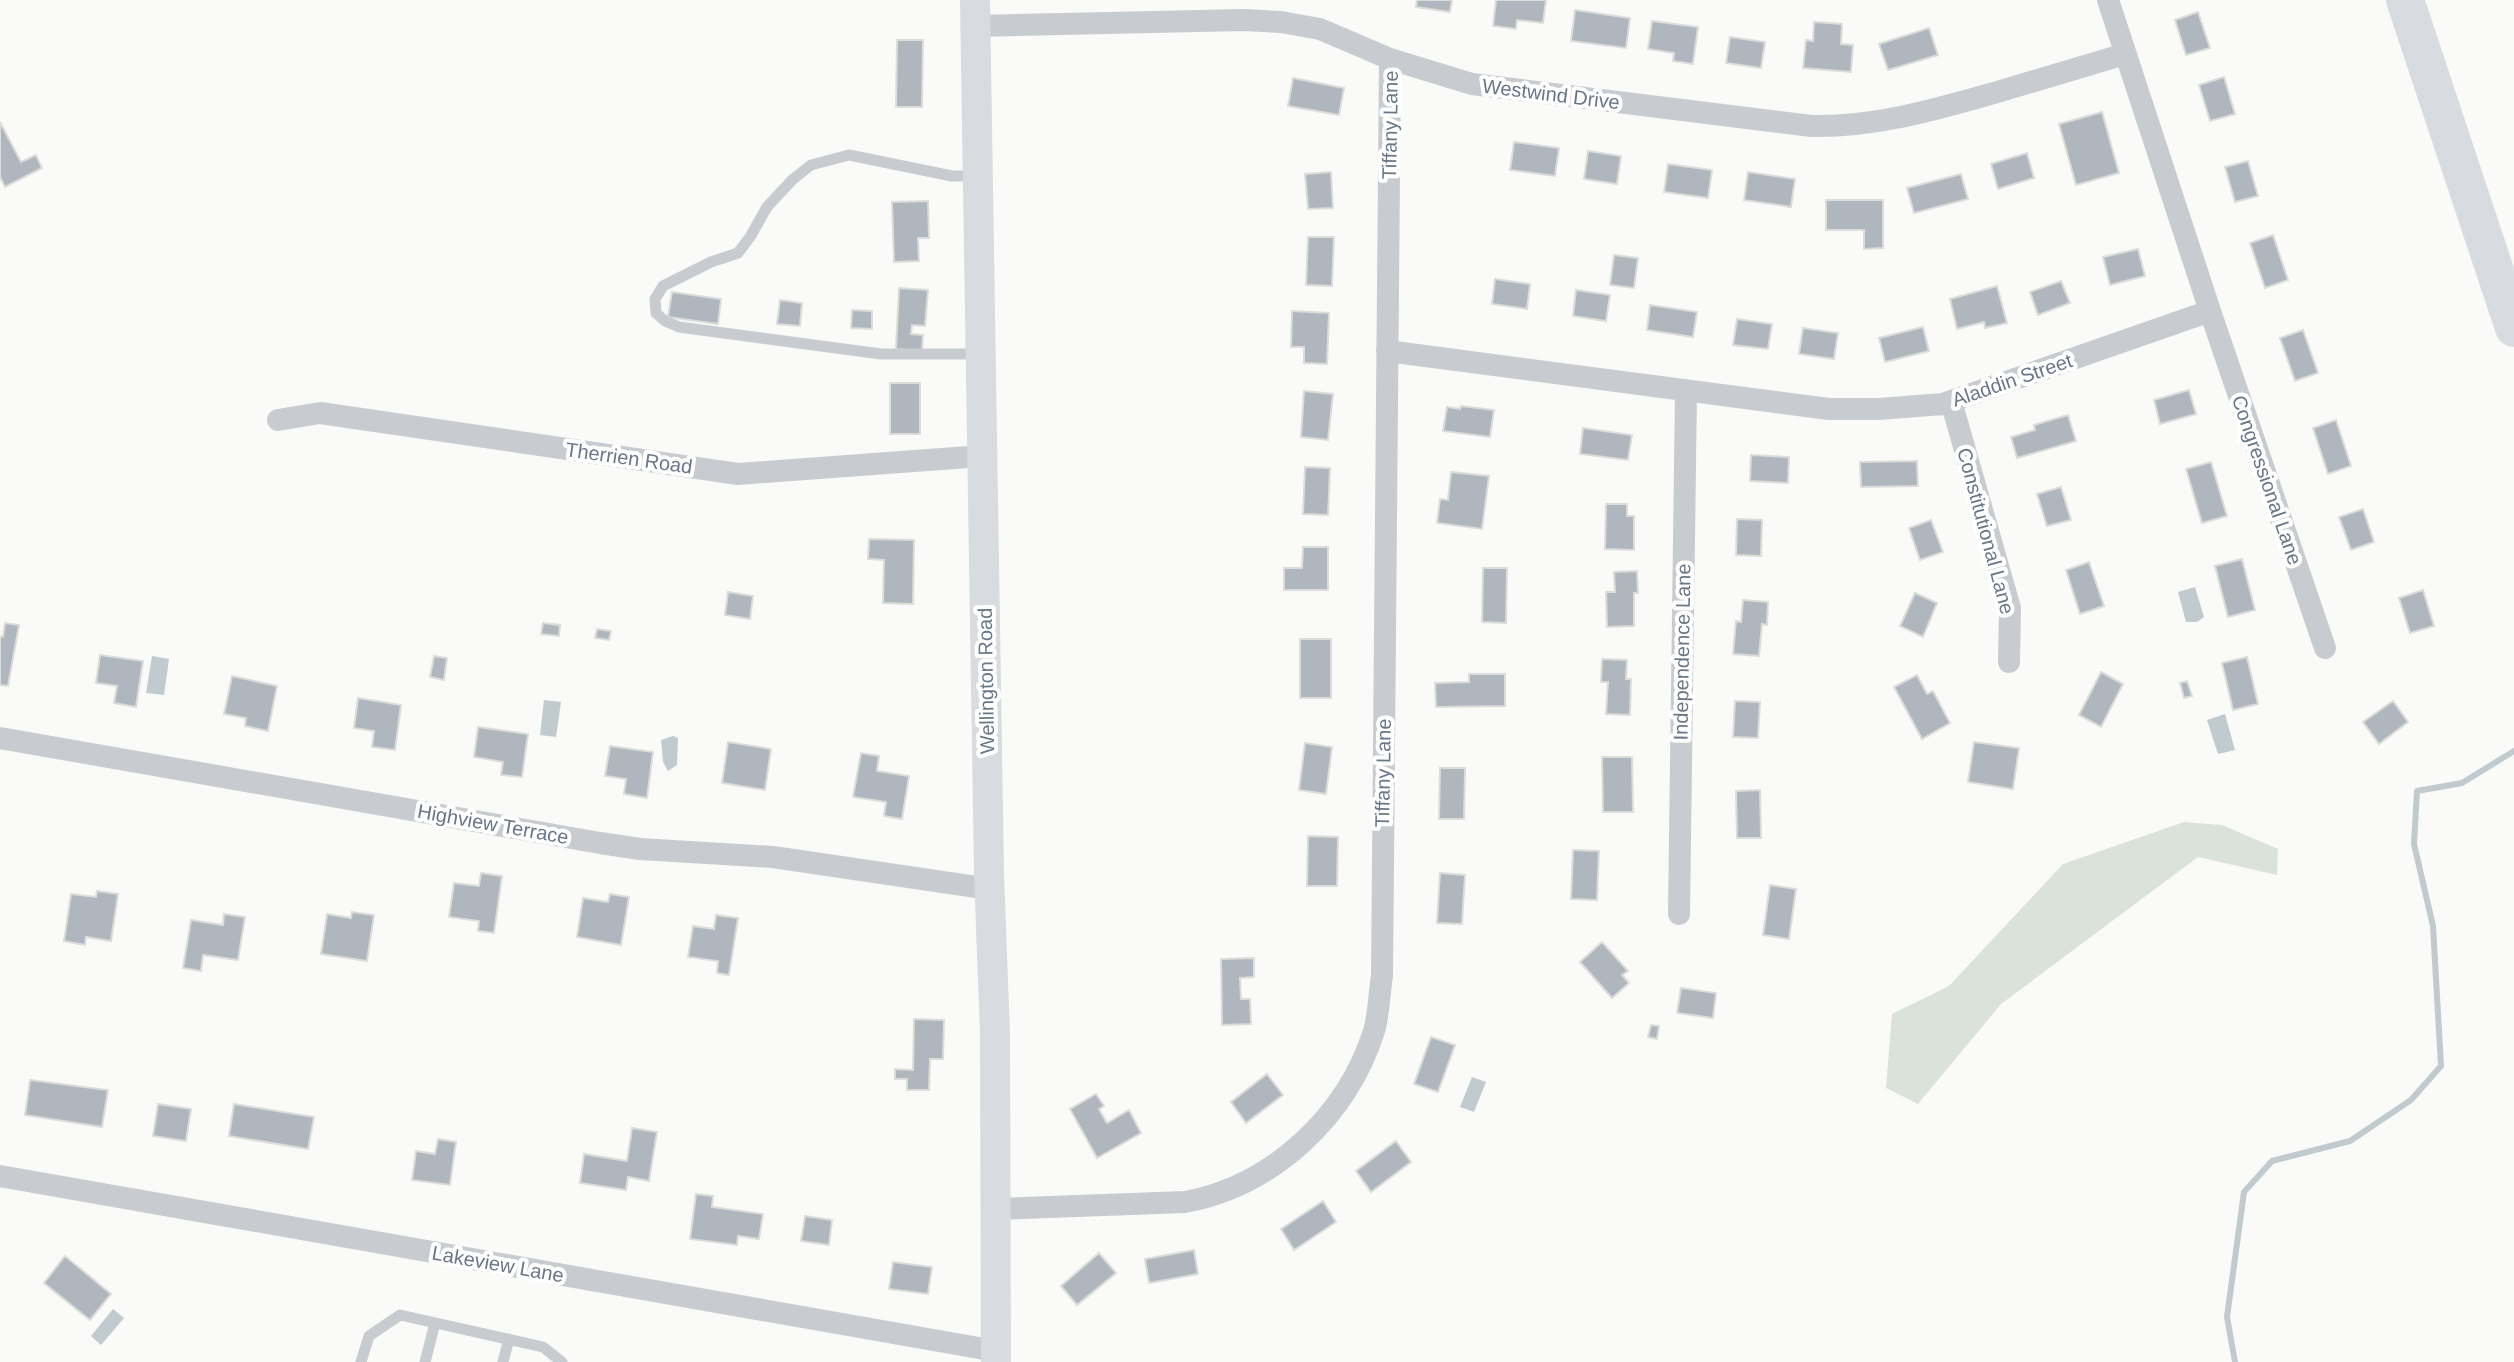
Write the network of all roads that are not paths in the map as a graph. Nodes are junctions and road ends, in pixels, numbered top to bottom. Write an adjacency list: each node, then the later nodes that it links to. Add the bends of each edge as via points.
1 (2108, 0): 4 (street)
2 (2405, 0): 8 (highway)
3 (975, 13): 5 (street, Westwind Drive, via 1281,22 1320,29); 6 (main road, Wellington Road)
4 (2125, 54): 5 (street, Westwind Drive, via 1932,111 1838,127 1508,90); 7 (street)
5 (1390, 59): 9 (street, Tiffany Lane)
6 (977, 176): 10 (main road, Wellington Road); 10 (lane, via 952,176 849,155 811,165 767,207 738,253 663,286 655,299 656,313 679,327 881,354)
7 (2210, 311): 12 (street, Aladdin Street); 15 (street, Congressional Lane)
8 (2514, 328)
9 (1387, 351): 11 (street, Aladdin Street); 21 (street, Tiffany Lane, via 1382,976 1375,1028 1358,1074 1330,1114 1295,1149 1254,1178 1209,1198 1155,1205)
10 (980, 354): 14 (main road, Wellington Road)
11 (1686, 391): 12 (street, Aladdin Street, via 1829,409); 19 (street, Independence Lane)
12 (1951, 401): 16 (street, Constitutional Lane, via 2010,608)
13 (278, 420): 14 (street, Therrien Road, via 320,413 738,474)
14 (982, 456): 18 (main road, Wellington Road)
15 (2325, 648)
16 (2009, 662)
17 (0, 738): 18 (street, Highview Terrace, via 600,843 773,857)
18 (990, 889): 21 (main road, Wellington Road)
19 (1679, 914)
20 (0, 1176): 24 (street, Lakeview Lane)
21 (997, 1209): 24 (main road, Wellington Road)
22 (435, 1323): 23 (lane); 25 (lane, via 400,1315 369,1336); 26 (lane)
23 (509, 1339): 27 (lane); 28 (lane, via 543,1347)
24 (996, 1357)
25 (361, 1362)
26 (425, 1362)
27 (503, 1362)
28 (562, 1362)

